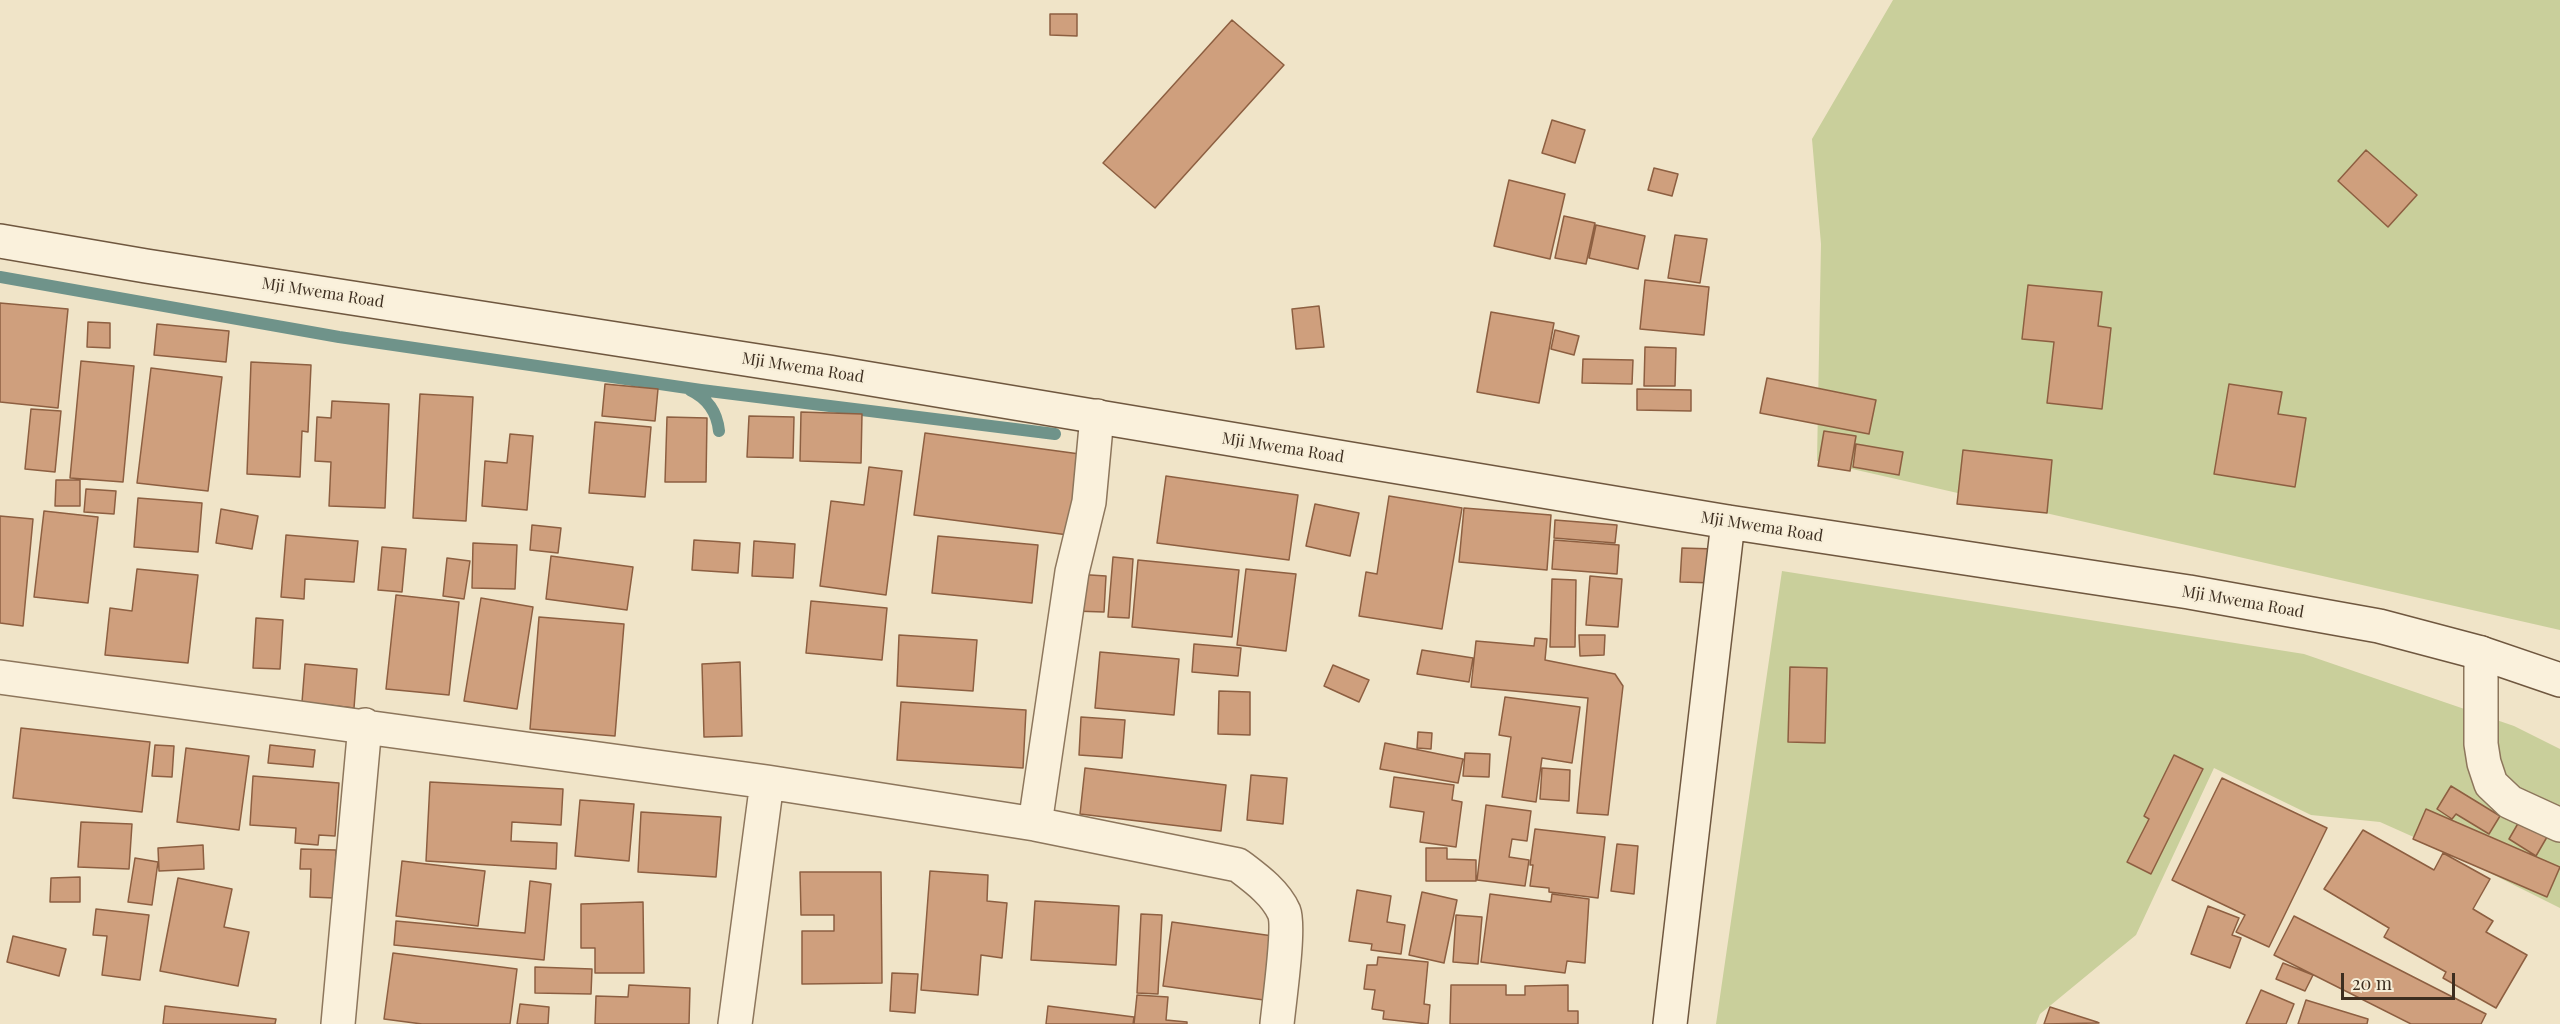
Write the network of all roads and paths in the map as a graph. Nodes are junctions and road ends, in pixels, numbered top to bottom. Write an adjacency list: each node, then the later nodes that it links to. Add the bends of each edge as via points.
1 (0, 241): 2 (street, Mji Mwema Road)
2 (1097, 416): 3 (street, Mji Mwema Road); 9 (street, via 1089,502 1072,572)
3 (1728, 522): 4 (street, Mji Mwema Road, via 2189,592 2379,626); 14 (street)
4 (2481, 653): 6 (street, Mji Mwema Road); 10 (street, via 2481,744 2491,784 2510,802)
5 (0, 676): 7 (street)
6 (2560, 680)
7 (365, 725): 8 (street); 11 (street)
8 (767, 782): 9 (street); 12 (street)
9 (1035, 824): 13 (street, via 1239,865 1265,885 1285,913)
10 (2560, 825)
11 (338, 1024)
12 (735, 1024)
13 (1277, 1024)
14 (1670, 1024)

